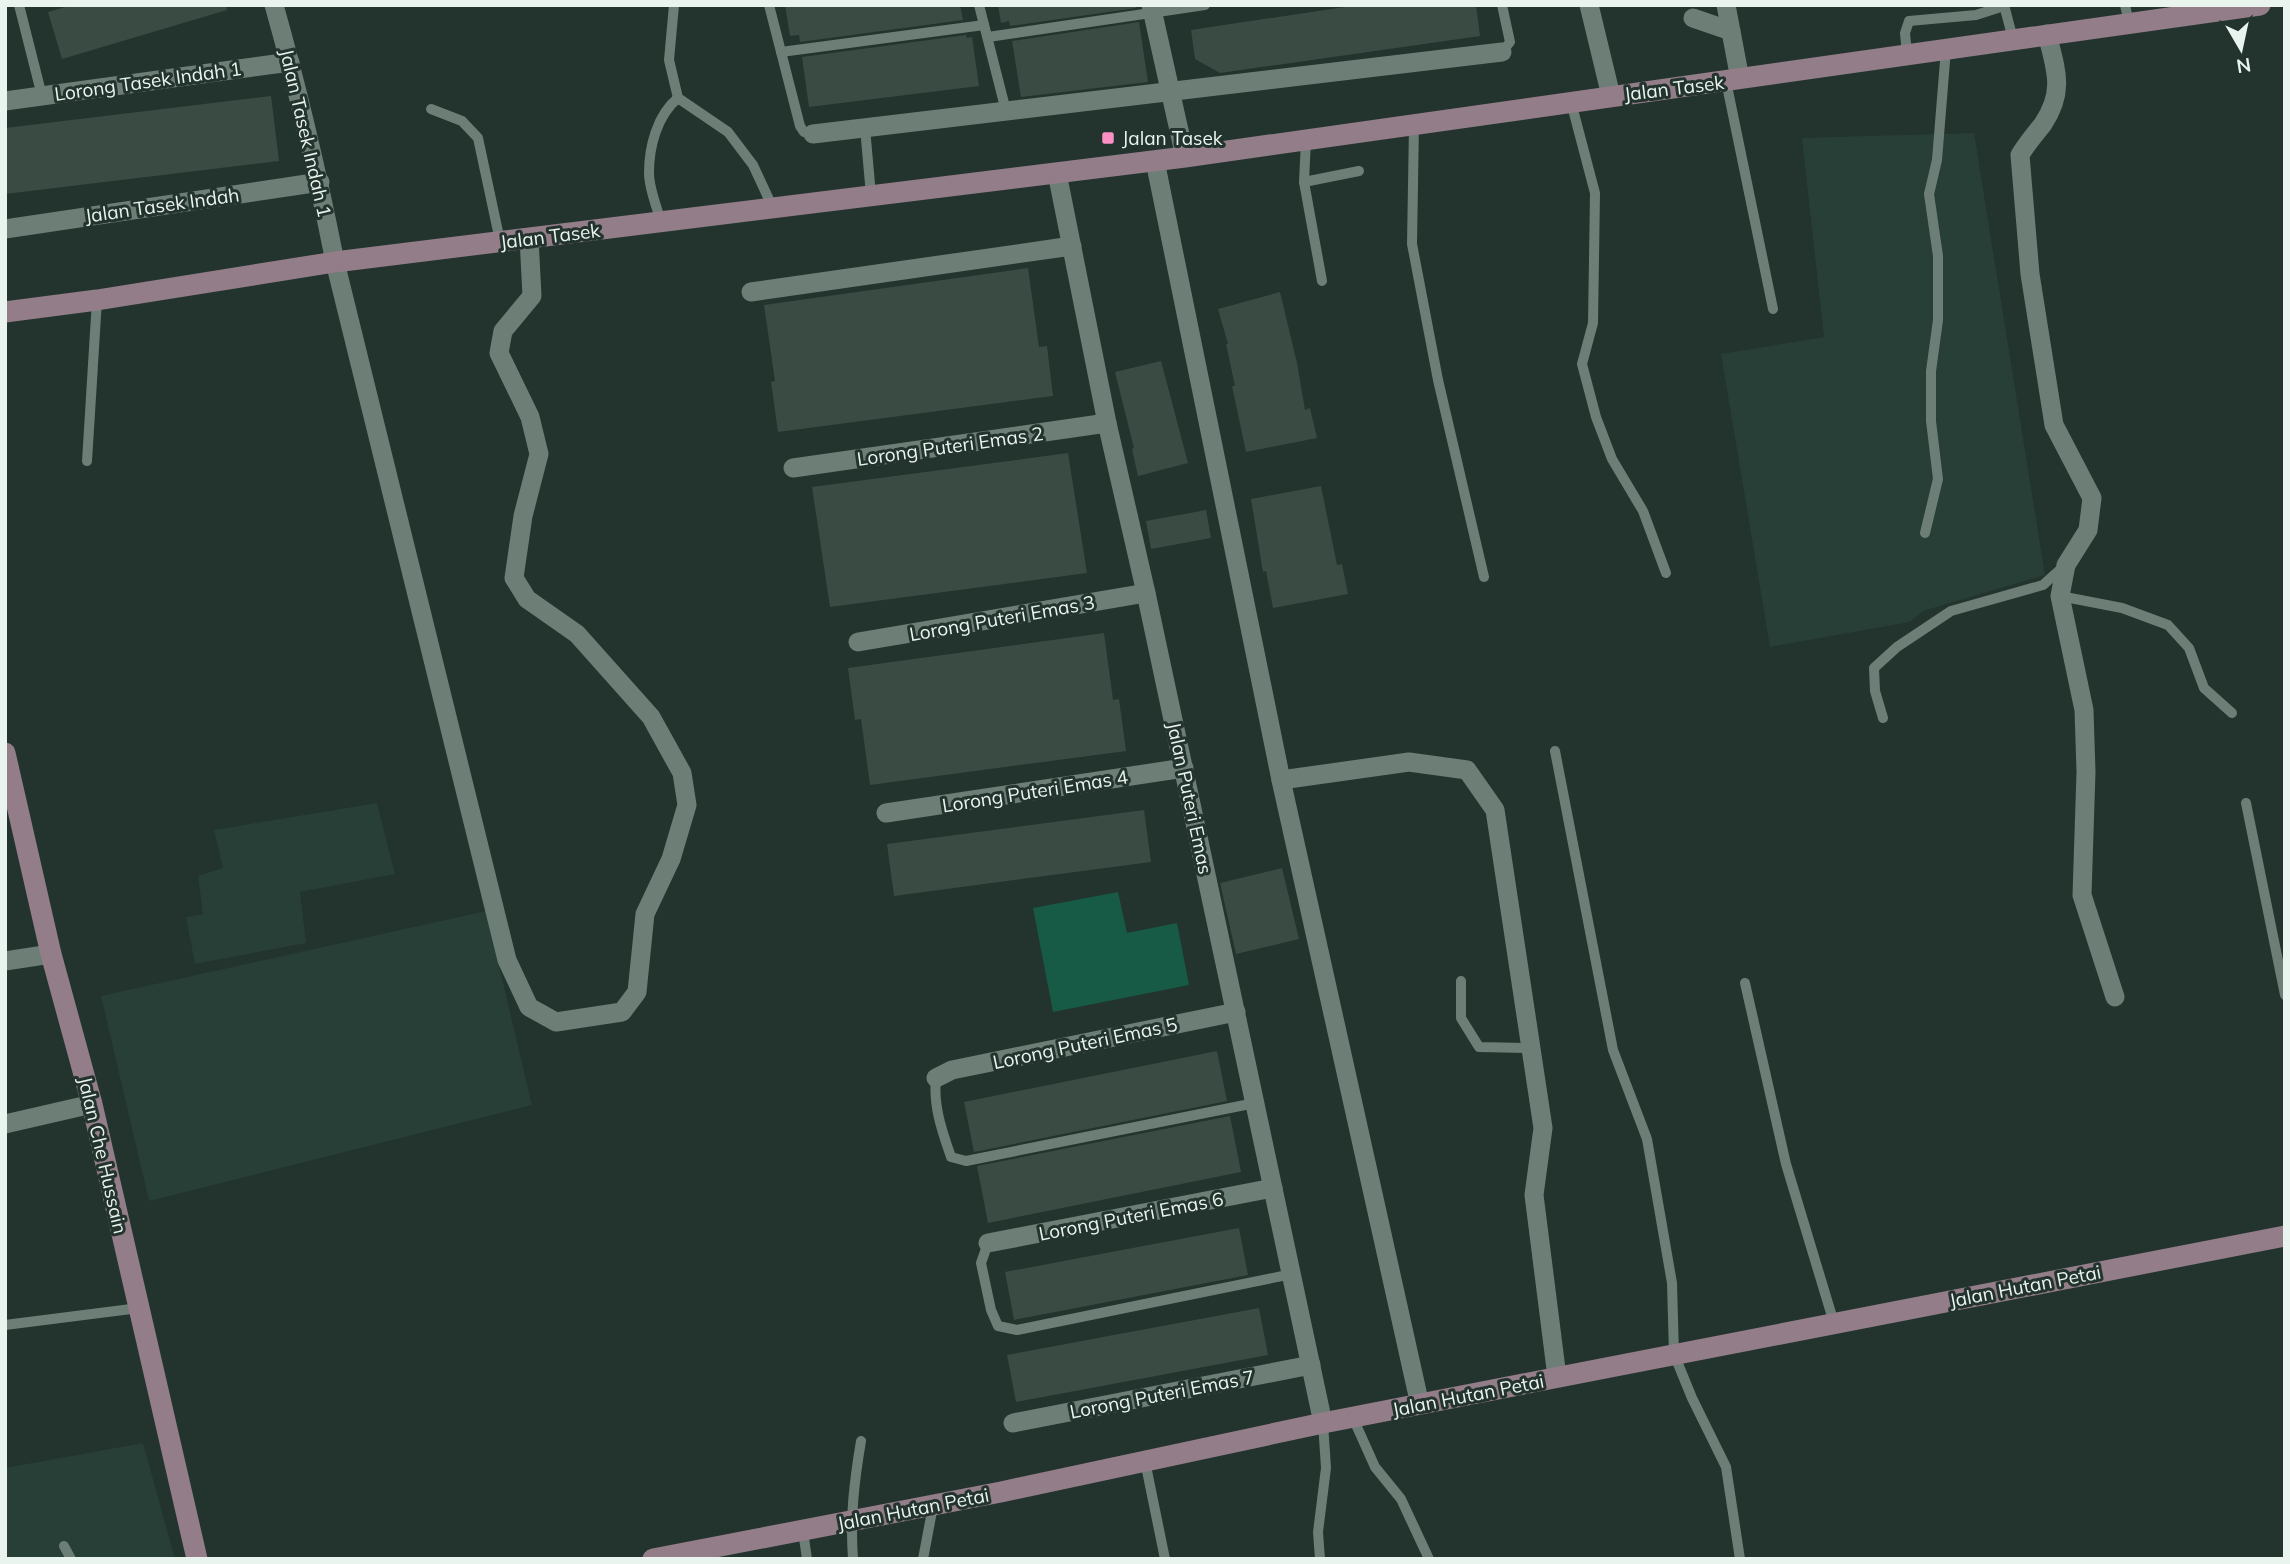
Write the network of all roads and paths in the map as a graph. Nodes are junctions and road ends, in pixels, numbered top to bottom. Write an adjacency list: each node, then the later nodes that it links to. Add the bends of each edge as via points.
1 (19, 5): 28 (lane)
2 (274, 5): 25 (street, Jalan Tasek Indah 1)
3 (674, 5): 30 (lane, via 668,60)
4 (769, 5): 22 (lane)
5 (979, 5): 16 (lane)
6 (1205, 5): 12 (lane)
7 (1502, 5): 23 (lane, via 1510,42)
8 (1588, 5): 29 (street)
9 (1726, 5): 17 (street)
10 (2260, 5): 13 (main road, Jalan Tasek)
11 (2004, 6): 20 (lane); 24 (lane, via 1976,15 1909,21)
12 (1152, 9): 19 (lane); 27 (street)
13 (2199, 9): 14 (main road, Jalan Tasek)
14 (2127, 14): 18 (main road, Jalan Tasek)
15 (1693, 18): 17 (street)
16 (985, 25): 19 (lane); 22 (lane)
17 (1731, 31): 26 (street)
18 (2048, 34): 20 (main road, Jalan Tasek); 62 (street, via 2057,99 2020,155 2030,274 2054,425 2092,498 2088,530)
19 (988, 37): 34 (lane)
20 (2012, 39): 21 (main road, Jalan Tasek)
21 (1947, 48): 24 (main road, Jalan Tasek); 61 (lane, via 1937,160 1929,194 1938,256 1931,384 1938,479)
22 (781, 52): 37 (lane, via 800,126)
23 (1502, 52): 27 (street)
24 (1907, 54): 26 (main road, Jalan Tasek)
25 (290, 62): 28 (street, Lorong Tasek Indah 1); 43 (street, Jalan Tasek Indah 1)
26 (1733, 80): 29 (main road, Jalan Tasek); 56 (lane)
27 (1170, 92): 34 (street); 39 (street)
28 (42, 96): 31 (street, Lorong Tasek Indah 1)
29 (1611, 96): 32 (main road, Jalan Tasek)
30 (678, 98): 46 (lane, via 728,132 753,165); 47 (lane, via 668,106 656,130 649,174)
31 (5, 101)
32 (1571, 102): 35 (main road, Jalan Tasek); 63 (lane, via 1595,193 1593,323 1583,364 1595,417 1612,459 1643,511)
33 (431, 109): 50 (lane, via 462,121 478,138)
34 (1006, 111): 36 (street)
35 (1414, 124): 38 (main road, Jalan Tasek); 64 (lane, via 1412,244)
36 (864, 128): 37 (street); 45 (lane)
37 (813, 134)
38 (1307, 140): 39 (main road, Jalan Tasek); 44 (lane)
39 (1185, 157): 40 (main road, Jalan Tasek)
40 (1155, 161): 42 (main road, Jalan Tasek); 73 (street)
41 (1359, 171): 44 (lane)
42 (1057, 173): 45 (main road, Jalan Tasek); 51 (street, Jalan Puteri Emas)
43 (320, 182): 48 (street, Jalan Tasek Indah); 52 (street, Jalan Tasek Indah 1)
44 (1304, 182): 53 (lane)
45 (871, 195): 46 (main road, Jalan Tasek)
46 (773, 208): 47 (main road, Jalan Tasek)
47 (662, 223): 49 (main road, Jalan Tasek)
48 (5, 229)
49 (529, 239): 50 (main road, Jalan Tasek); 52 (street, Jalan Tasek Indah 1, via 532,296 503,331 499,353 530,417 539,454 514,578 527,599 577,634 651,717 682,773 687,805 671,859 645,914 637,992 622,1012 556,1022 529,1007 507,960)
50 (500, 242): 52 (main road, Jalan Tasek)
51 (1072, 246): 54 (street); 58 (street, Jalan Puteri Emas)
52 (335, 262): 55 (main road, Jalan Tasek)
53 (1322, 281)
54 (751, 292)
55 (97, 300): 57 (main road, Jalan Tasek); 59 (lane)
56 (1773, 309)
57 (5, 312)
58 (1107, 423): 60 (street, Lorong Puteri Emas 2); 65 (street, Jalan Puteri Emas)
59 (87, 461)
60 (793, 468)
61 (1924, 533)
62 (2066, 565): 66 (street); 69 (lane, via 2043,585 1951,611 1897,647 1874,668)
63 (1666, 573)
64 (1484, 577)
65 (1146, 593): 67 (street, Lorong Puteri Emas 3); 72 (street, Jalan Puteri Emas)
66 (2060, 596): 68 (lane, via 2122,608 2168,625 2189,648 2204,688); 81 (street, via 2084,710 2082,895)
67 (858, 642)
68 (2232, 713)
69 (1883, 718)
70 (1555, 751): 95 (lane, via 1613,1050 1647,1139 1672,1283)
71 (5, 754): 76 (main road, Jalan Che Hussain)
72 (1184, 768): 75 (street, Lorong Puteri Emas 4); 82 (street, Jalan Puteri Emas)
73 (1281, 780): 83 (street, via 1409,762 1466,770 1495,810); 98 (street)
74 (2246, 803): 80 (lane)
75 (886, 813)
76 (51, 954): 77 (street); 86 (main road, Jalan Che Hussain)
77 (5, 961)
78 (1461, 981): 83 (lane, via 1461,1018 1479,1046)
79 (1745, 983): 93 (lane, via 1786,1164)
80 (2285, 995)
81 (2115, 997)
82 (1236, 1012): 84 (street, Lorong Puteri Emas 5, via 952,1070); 85 (street, Jalan Puteri Emas)
83 (1531, 1048): 97 (street, via 1543,1128 1534,1195)
84 (936, 1078): 85 (lane, via 934,1094 951,1157 966,1161)
85 (1255, 1103): 88 (street, Jalan Puteri Emas)
86 (92, 1104): 87 (street); 92 (main road, Jalan Che Hussain)
87 (5, 1124)
88 (1273, 1188): 90 (street, Lorong Puteri Emas 6); 91 (street, Jalan Puteri Emas)
89 (2285, 1236): 93 (main road, Jalan Hutan Petai)
90 (988, 1243): 91 (lane, via 981,1263 991,1310 998,1326 1017,1330)
91 (1292, 1274): 96 (street, Jalan Puteri Emas)
92 (139, 1308): 94 (lane); 109 (main road, Jalan Che Hussain)
93 (1833, 1323): 95 (main road, Jalan Hutan Petai)
94 (5, 1325)
95 (1674, 1354): 97 (main road, Jalan Hutan Petai); 117 (lane, via 1726,1467)
96 (1311, 1365): 100 (street, Lorong Puteri Emas 7); 101 (street, Jalan Puteri Emas)
97 (1557, 1377): 98 (main road, Jalan Hutan Petai)
98 (1420, 1405): 99 (main road, Jalan Hutan Petai)
99 (1353, 1418): 101 (main road, Jalan Hutan Petai); 116 (lane, via 1375,1467 1401,1499)
100 (1013, 1423)
101 (1323, 1423): 103 (main road, Jalan Hutan Petai); 115 (lane, via 1326,1468 1318,1532)
102 (861, 1441): 105 (lane)
103 (1145, 1461): 104 (main road, Jalan Hutan Petai); 114 (lane)
104 (933, 1505): 105 (main road, Jalan Hutan Petai); 113 (lane)
105 (851, 1521): 106 (main road, Jalan Hutan Petai); 112 (lane)
106 (803, 1531): 110 (main road, Jalan Hutan Petai); 111 (lane)
107 (64, 1546): 108 (lane)
108 (71, 1559)
109 (197, 1559)
110 (653, 1559)
111 (807, 1559)
112 (853, 1559)
113 (923, 1559)
114 (1165, 1559)
115 (1321, 1559)
116 (1429, 1559)
117 (1740, 1559)

